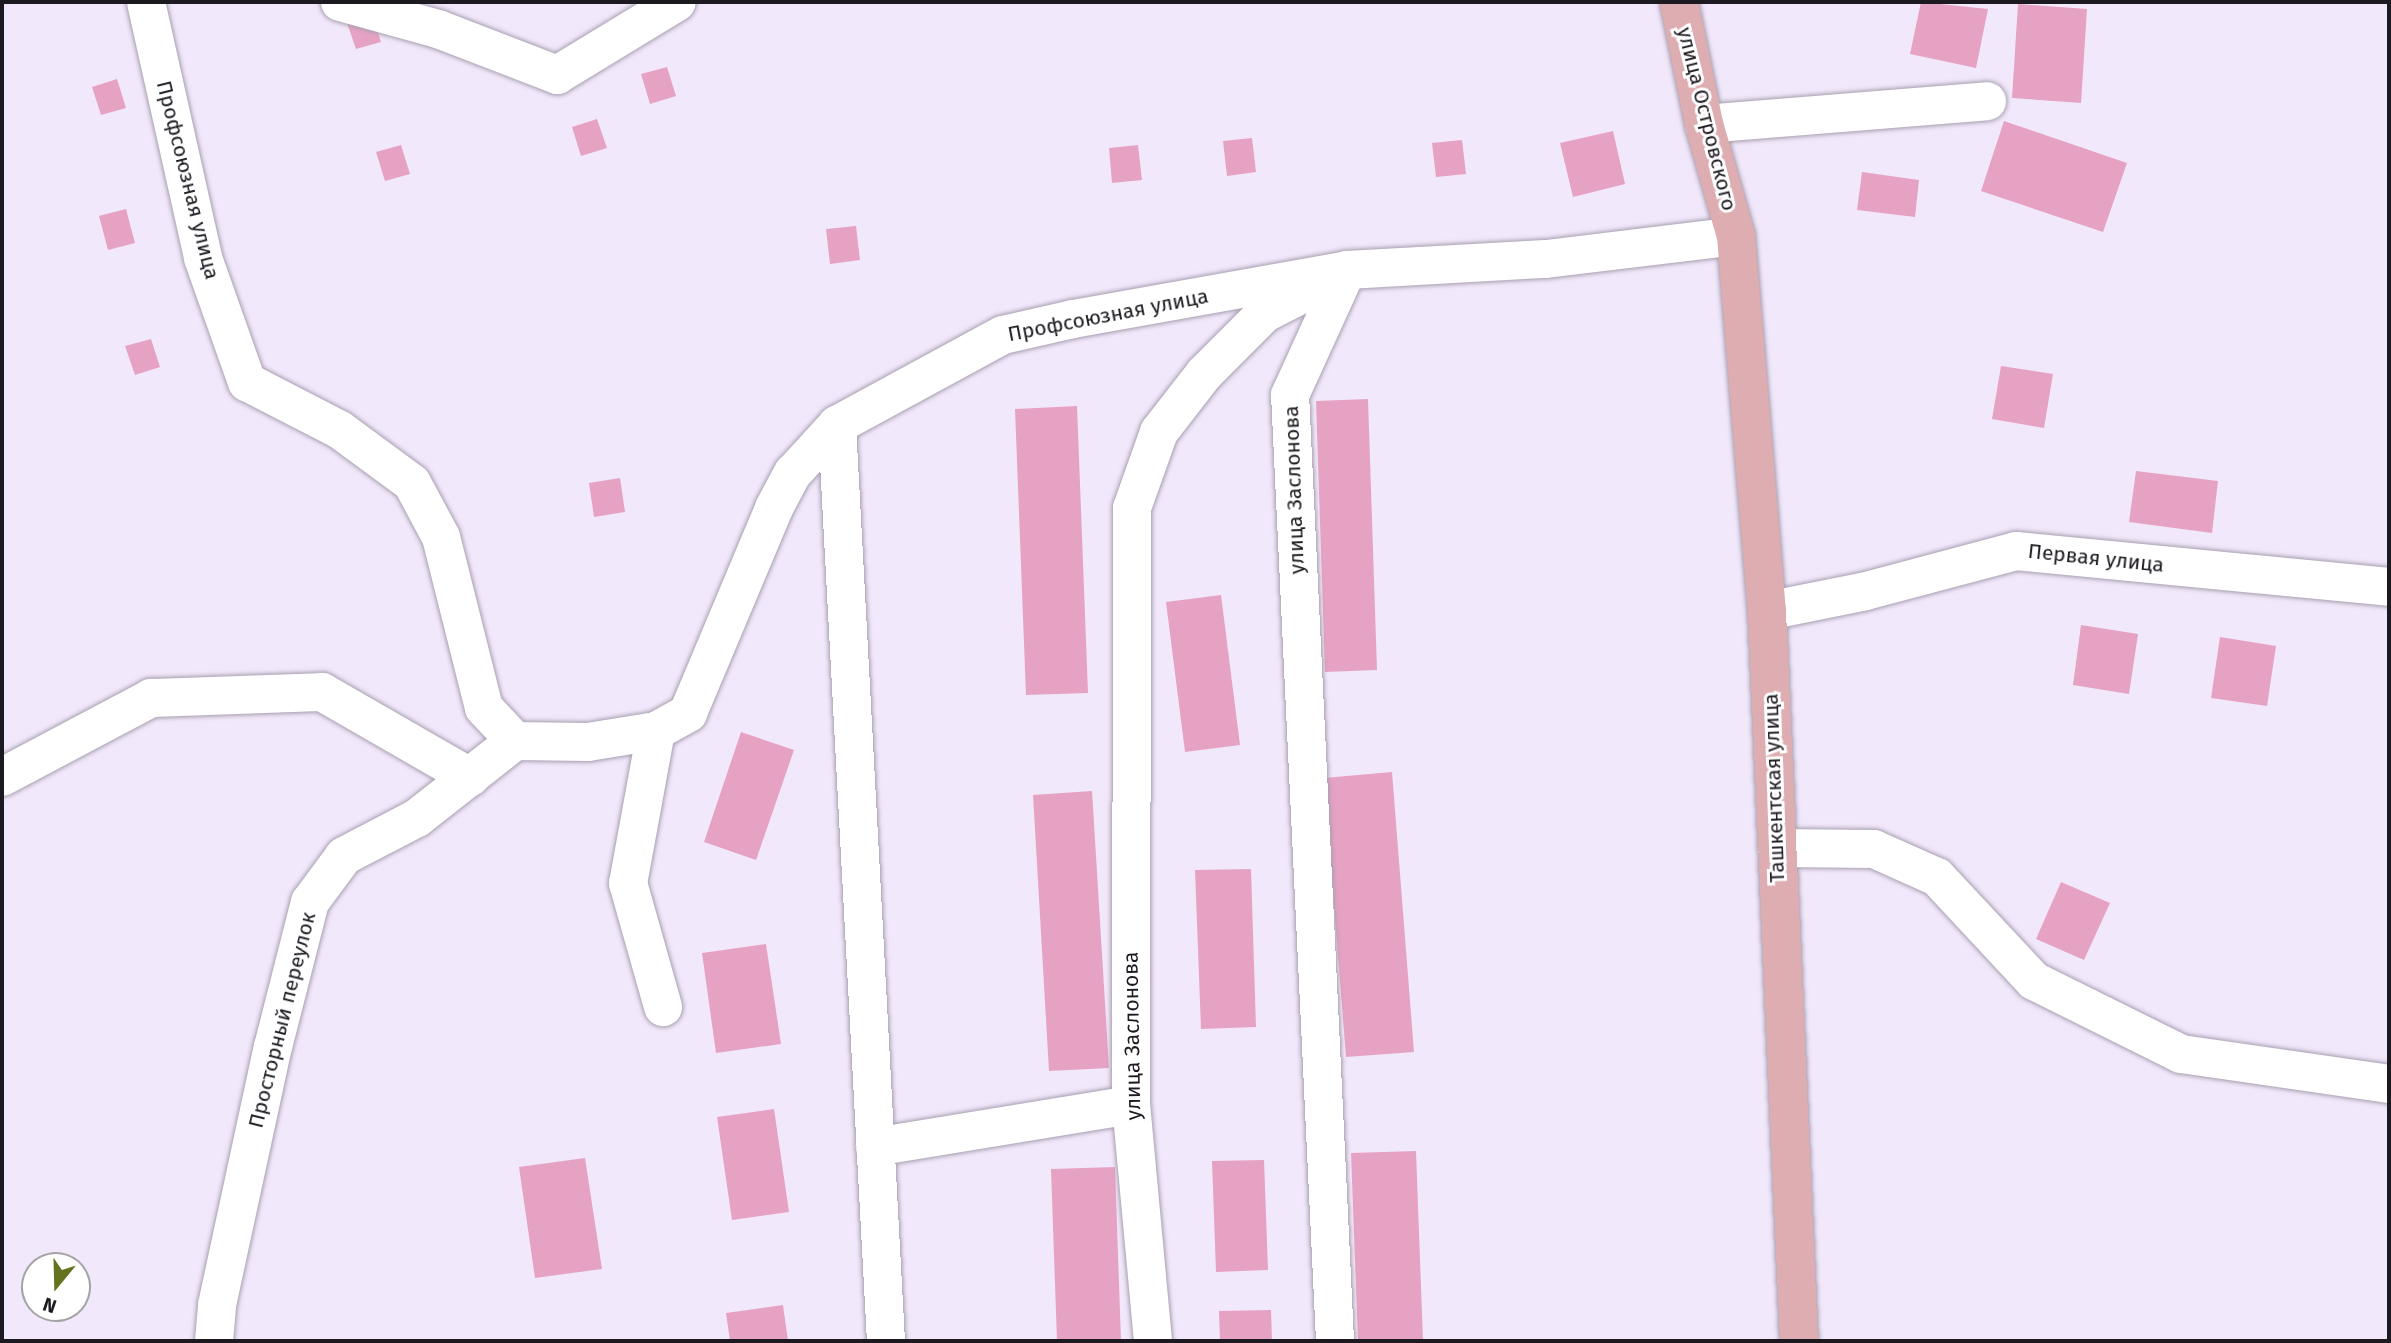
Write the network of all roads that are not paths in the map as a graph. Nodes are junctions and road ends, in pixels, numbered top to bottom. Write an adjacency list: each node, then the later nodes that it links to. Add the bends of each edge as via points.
1 (146, 2): 13 (street, Профсоюзная улица, via 203,258 247,382 340,430 412,483 441,537 484,708)
2 (340, 2): 3 (street, via 438,29 557,75)
3 (677, 2)
4 (1679, 2): 6 (main road, улица Островского)
5 (1987, 101): 6 (street)
6 (1704, 124): 7 (main road, улица Островского)
7 (1736, 236): 8 (street, Профсоюзная улица, via 1546,259); 11 (main road, Ташкентская улица)
8 (1347, 271): 9 (street, Профсоюзная улица, via 1003,335); 19 (street, улица Заслонова, via 1265,313 1204,374 1159,432 1132,508); 24 (street, улица Заслонова, via 1290,396)
9 (837, 425): 12 (street, Профсоюзная улица, via 793,472 774,508 688,713); 20 (street)
10 (2389, 587): 11 (street, Первая улица, via 2016,551 1866,591)
11 (1767, 611): 16 (main road, Ташкентская улица)
12 (656, 731): 13 (street, Профсоюзная улица, via 588,742); 17 (street, via 628,883)
13 (515, 741): 15 (street)
14 (2, 777): 15 (street, via 151,698 322,692)
15 (470, 777): 21 (street, Просторный переулок, via 417,818 344,856 310,902 261,1101 217,1306)
16 (1777, 848): 18 (street, via 1874,849 1937,877 2034,981 2181,1054); 25 (main road, Ташкентская улица)
17 (663, 1007)
18 (2389, 1084)
19 (1131, 1105): 20 (street); 23 (street, улица Заслонова)
20 (874, 1147): 22 (street)
21 (214, 1341)
22 (886, 1341)
23 (1153, 1341)
24 (1335, 1341)
25 (1799, 1341)

